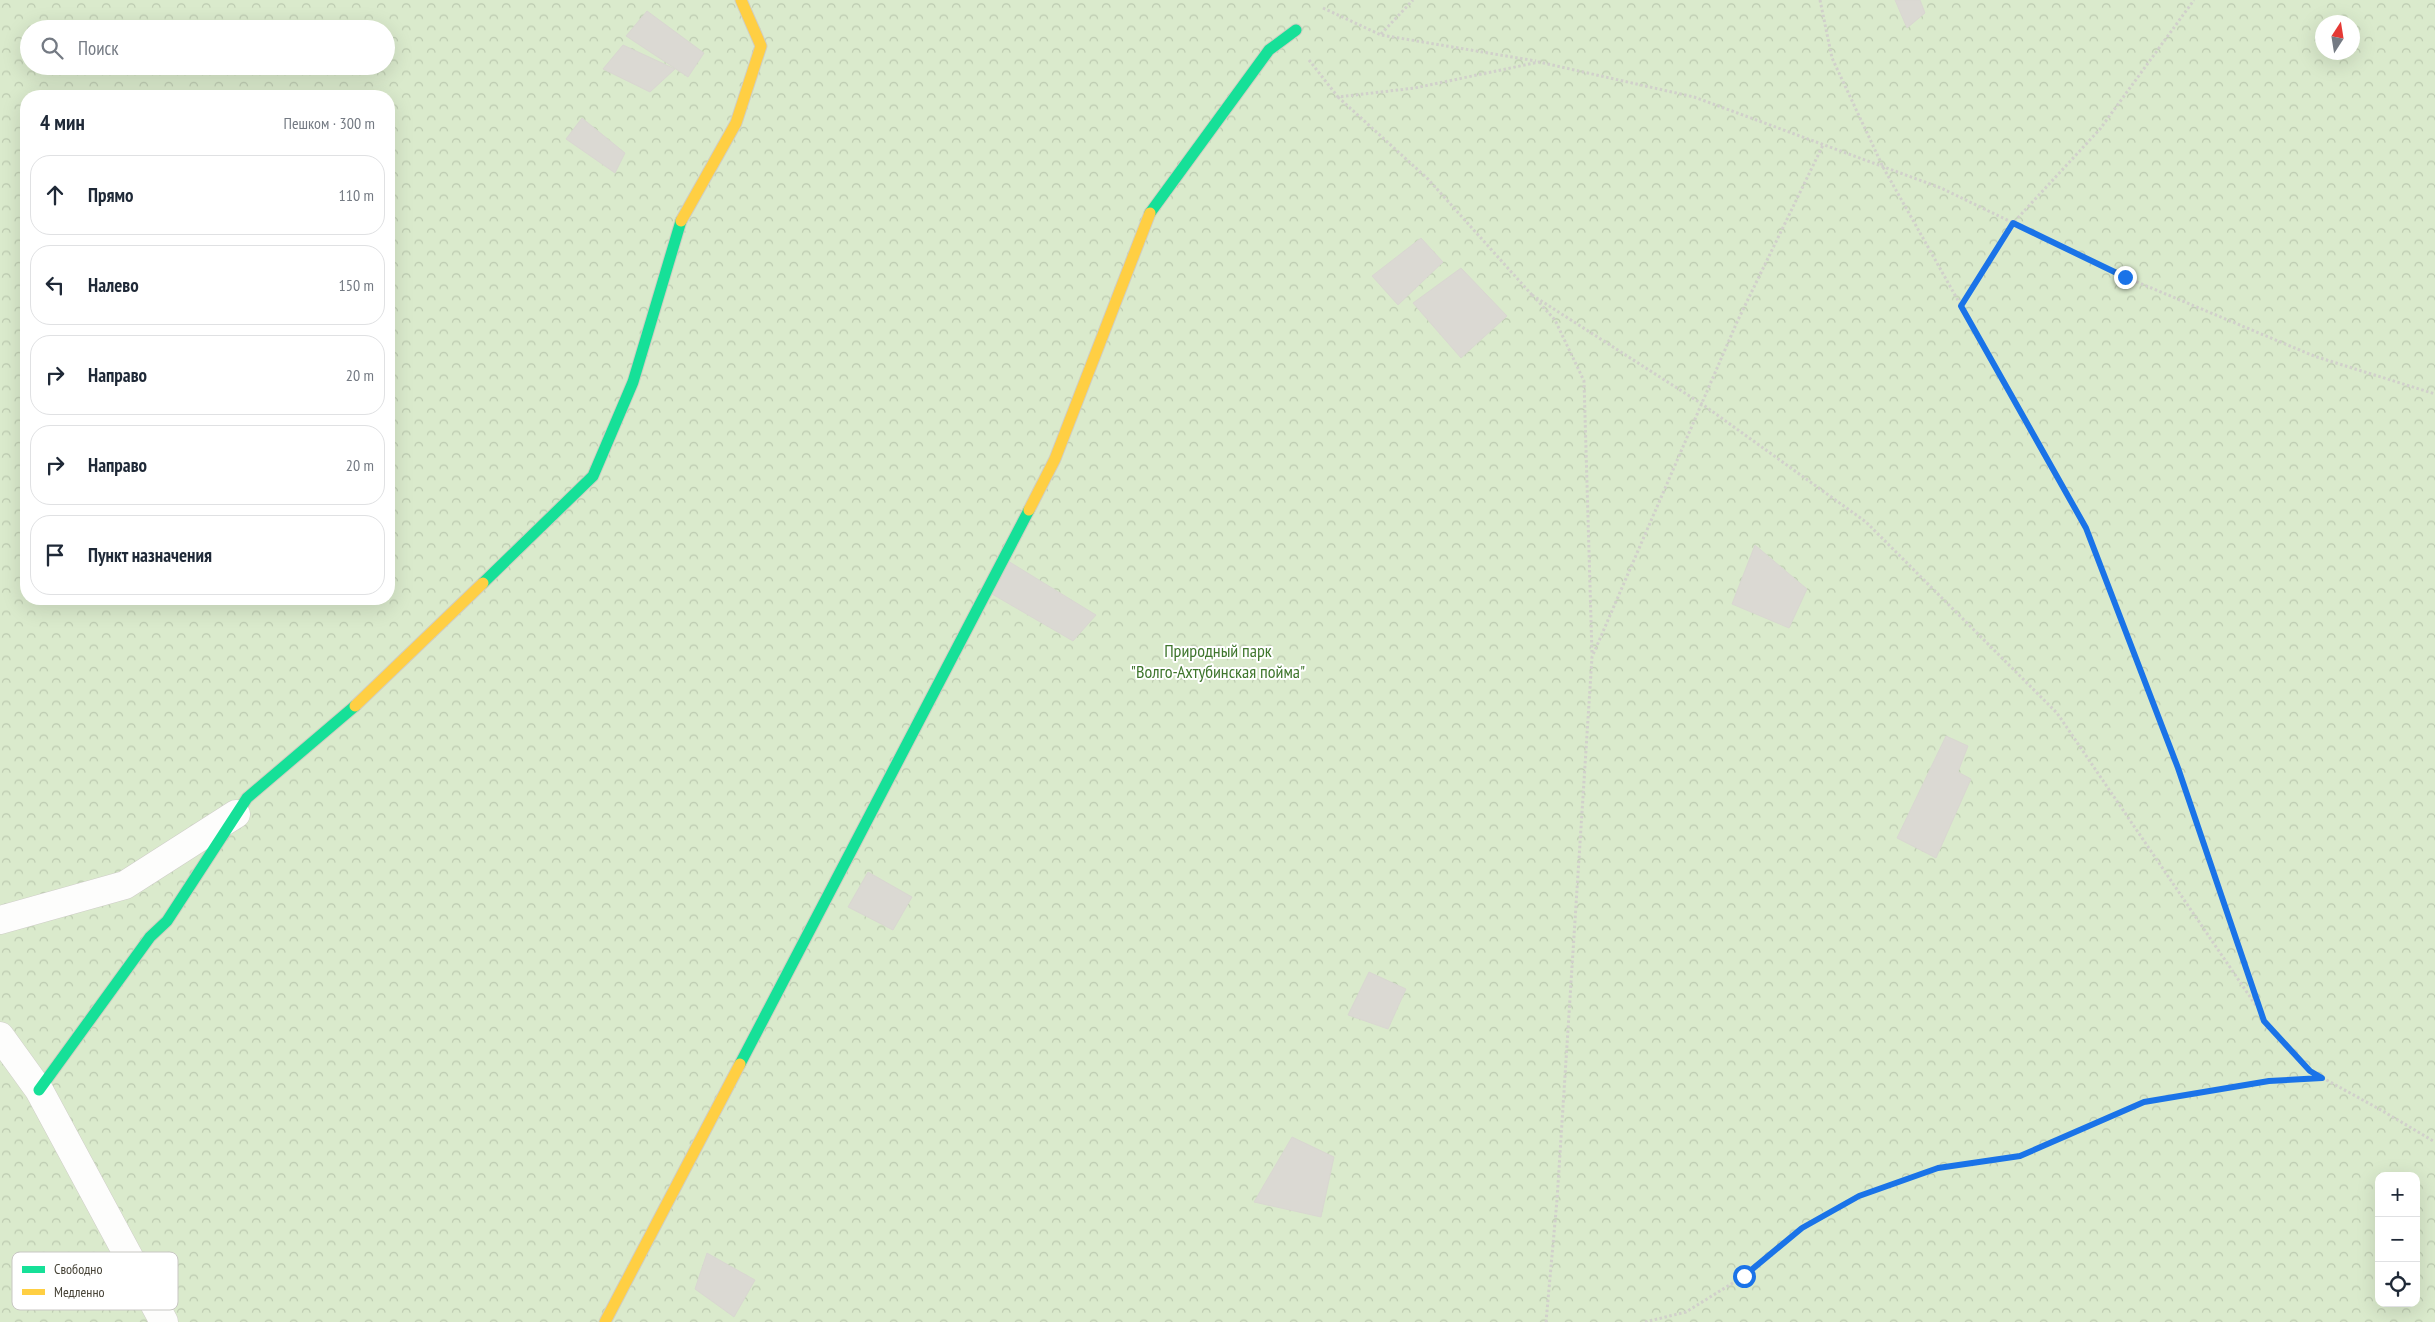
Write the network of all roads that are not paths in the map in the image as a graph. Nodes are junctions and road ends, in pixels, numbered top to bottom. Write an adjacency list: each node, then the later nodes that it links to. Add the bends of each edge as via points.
1 (741, 0): 3 (street, via 761,46 736,123 681,221 633,382 593,476 371,692 247,798)
2 (1296, 30): 10 (street, via 1269,50 1150,215 1056,460)
3 (236, 814): 4 (street, via 125,885); 6 (street, via 167,921 150,937)
4 (0, 920)
5 (0, 1036): 6 (street)
6 (39, 1090): 7 (street)
7 (126, 1252)
8 (158, 1310): 9 (street)
9 (164, 1322)
10 (605, 1322)

